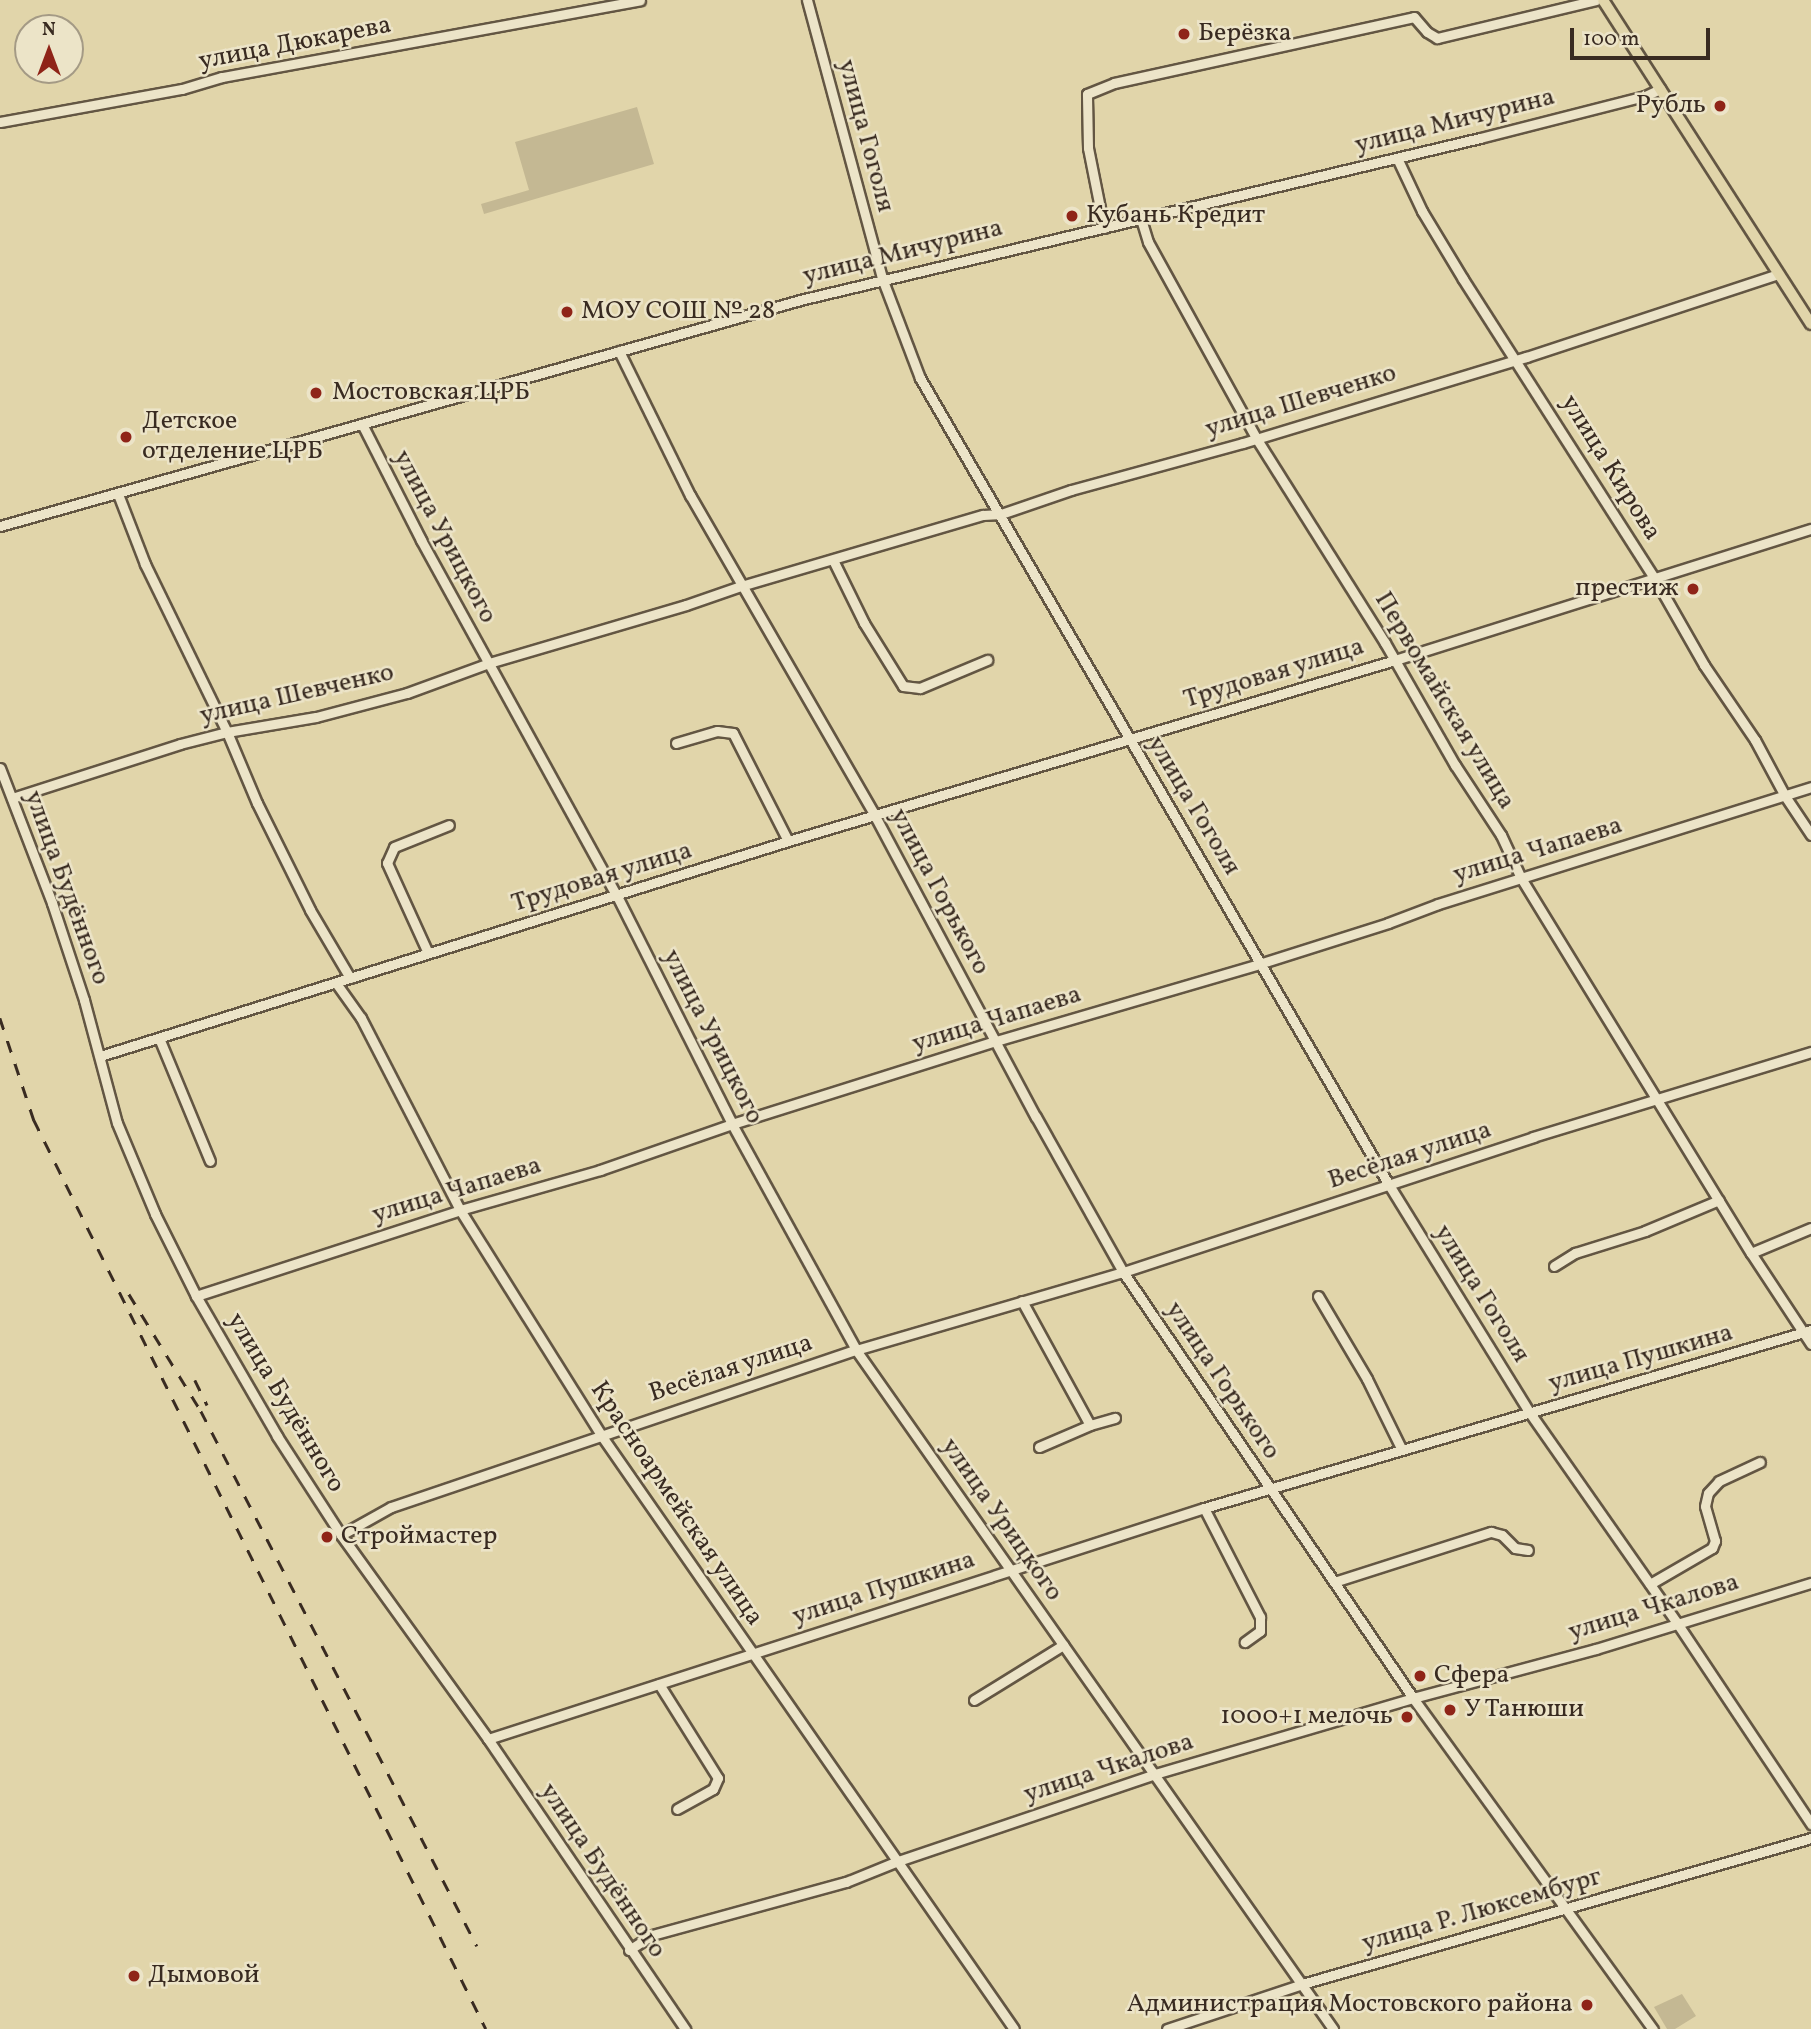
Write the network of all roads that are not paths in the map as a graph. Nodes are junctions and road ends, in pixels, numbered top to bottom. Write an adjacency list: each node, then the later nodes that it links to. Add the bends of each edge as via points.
1 (640, 0): 6 (street, улица Дюкарева)
2 (807, 0): 11 (street, улица Гоголя)
3 (1596, 0): 9 (street, via 1437,38 1415,17 1114,83 1087,94 1088,148)
4 (1603, 0): 5 (main road)
5 (1660, 89): 7 (street, улица Мичурина); 10 (main road)
6 (0, 122)
7 (1397, 158): 8 (street, улица Мичурина); 14 (street, улица Кирова, via 1422,211)
8 (1141, 219): 9 (street, улица Мичурина); 16 (street, Первомайская улица, via 1148,242)
9 (1104, 228): 11 (street, улица Мичурина)
10 (1778, 274): 12 (main road); 14 (street, улица Шевченко)
11 (882, 278): 13 (street, улица Мичурина); 18 (street, улица Гоголя, via 920,378)
12 (1811, 324)
13 (619, 351): 15 (street, улица Мичурина); 23 (street, улица Горького)
14 (1516, 359): 16 (street, улица Шевченко); 22 (street, улица Кирова)
15 (362, 424): 17 (street, улица Мичурина); 26 (street, улица Урицкого)
16 (1256, 438): 18 (street, улица Шевченко); 25 (street, Первомайская улица)
17 (118, 494): 19 (street, улица Мичурина); 27 (street, via 145,564)
18 (1001, 514): 21 (street, улица Шевченко, via 983,515); 28 (street, улица Гоголя)
19 (0, 526)
20 (1811, 530): 22 (street, Трудовая улица)
21 (833, 560): 23 (street, улица Шевченко); 24 (street, via 903,686 920,688)
22 (1655, 579): 25 (street, Трудовая улица); 32 (street, улица Кирова)
23 (741, 586): 26 (street, улица Шевченко); 34 (street, улица Горького)
24 (987, 660)
25 (1395, 660): 28 (street, Трудовая улица); 38 (street, Первомайская улица)
26 (489, 663): 27 (street, улица Шевченко, via 316,717); 39 (street, улица Урицкого)
27 (227, 732): 33 (street, улица Шевченко); 42 (street, via 310,909)
28 (1128, 740): 34 (street, Трудовая улица); 41 (street, улица Гоголя, via 1179,819)
29 (676, 743): 37 (street, via 717,731 733,733)
30 (0, 768): 33 (street, улица Будённого)
31 (1811, 787): 32 (street, улица Чапаева)
32 (1785, 796): 36 (street, улица Кирова); 38 (street, улица Чапаева)
33 (12, 798): 47 (street, улица Будённого, via 52,903)
34 (875, 816): 37 (street, Трудовая улица); 45 (street, улица Горького)
35 (449, 825): 40 (street, via 394,848 387,863)
36 (1811, 835)
37 (788, 841): 39 (street, Трудовая улица)
38 (1521, 878): 41 (street, улица Чапаева); 48 (street, Первомайская улица)
39 (617, 896): 40 (street, Трудовая улица); 49 (street, улица Урицкого)
40 (428, 953): 42 (street, Трудовая улица)
41 (1259, 964): 45 (street, улица Чапаева); 51 (street, улица Гоголя)
42 (350, 978): 43 (street, Трудовая улица)
43 (335, 983): 44 (street, Трудовая улица); 53 (street, Красноармейская улица, via 361,1018)
44 (159, 1038): 47 (street, Трудовая улица); 50 (street)
45 (996, 1041): 49 (street, улица Чапаева); 57 (street, улица Горького)
46 (1811, 1052): 48 (street, Весёлая улица)
47 (100, 1056): 58 (street, улица Будённого, via 117,1123)
48 (1660, 1100): 51 (street, Весёлая улица); 52 (street, Первомайская улица)
49 (732, 1124): 53 (street, улица Чапаева, via 600,1170); 63 (street, улица Урицкого)
50 (210, 1161)
51 (1389, 1185): 57 (street, Весёлая улица); 64 (street, улица Гоголя)
52 (1719, 1200): 55 (street, Первомайская улица); 56 (street, via 1645,1231 1575,1253)
53 (460, 1210): 58 (street, улица Чапаева); 67 (street, Красноармейская улица)
54 (1811, 1228): 55 (street)
55 (1751, 1253): 61 (street, Первомайская улица)
56 (1554, 1266)
57 (1124, 1272): 60 (street, Весёлая улица); 71 (street, улица Горького)
58 (196, 1296): 73 (street, улица Будённого)
59 (1318, 1296): 69 (street)
60 (1022, 1301): 63 (street, Весёлая улица); 66 (street)
61 (1807, 1332): 62 (street, Первомайская улица); 64 (street, улица Пушкина)
62 (1811, 1344)
63 (856, 1350): 67 (street, Весёлая улица); 75 (street, улица Урицкого)
64 (1530, 1413): 69 (street, улица Пушкина); 78 (street, улица Гоголя)
65 (1115, 1418): 66 (street)
66 (1090, 1425): 68 (street)
67 (601, 1435): 73 (street, Весёлая улица, via 391,1507); 82 (street, Красноармейская улица)
68 (1039, 1447)
69 (1402, 1450): 71 (street, улица Пушкина)
70 (1760, 1462): 78 (street, via 1719,1481 1708,1493 1705,1506 1715,1541 1712,1548)
71 (1269, 1489): 72 (street, улица Пушкина); 76 (street, улица Горького)
72 (1204, 1508): 75 (street, улица Пушкина); 80 (street, via 1260,1617 1260,1631)
73 (341, 1535): 86 (street, улица Будённого)
74 (1528, 1549): 76 (street, via 1515,1548 1502,1535 1491,1532)
75 (1008, 1570): 81 (street, улица Урицкого); 82 (street, улица Пушкина)
76 (1334, 1582): 84 (street, улица Горького)
77 (1811, 1583): 79 (street, улица Чкалова)
78 (1650, 1584): 79 (street, улица Гоголя)
79 (1677, 1623): 84 (street, улица Чкалова); 89 (street, улица Гоголя)
80 (1245, 1642)
81 (1063, 1645): 85 (street); 87 (street, улица Урицкого)
82 (753, 1655): 83 (street, улица Пушкина); 91 (street, Красноармейская улица)
83 (659, 1684): 86 (street, улица Пушкина); 88 (street, via 718,1778 713,1789)
84 (1413, 1698): 87 (street, улица Чкалова); 92 (street, улица Горького)
85 (974, 1700)
86 (488, 1738): 93 (street, улица Будённого)
87 (1154, 1774): 91 (street, улица Чкалова); 94 (street, улица Урицкого)
88 (677, 1809)
89 (1811, 1824)
90 (1811, 1838): 92 (street, улица Р. Люксембург)
91 (898, 1861): 93 (street, улица Чкалова, via 846,1882 652,1935); 96 (street, Красноармейская улица)
92 (1567, 1909): 94 (street, улица Р. Люксембург); 99 (street, улица Горького)
93 (629, 1950): 95 (street, улица Будённого)
94 (1302, 1984): 97 (street, улица Р. Люксембург); 98 (street, улица Урицкого)
95 (685, 2029)
96 (1014, 2029)
97 (1167, 2029)
98 (1333, 2029)
99 (1653, 2029)

